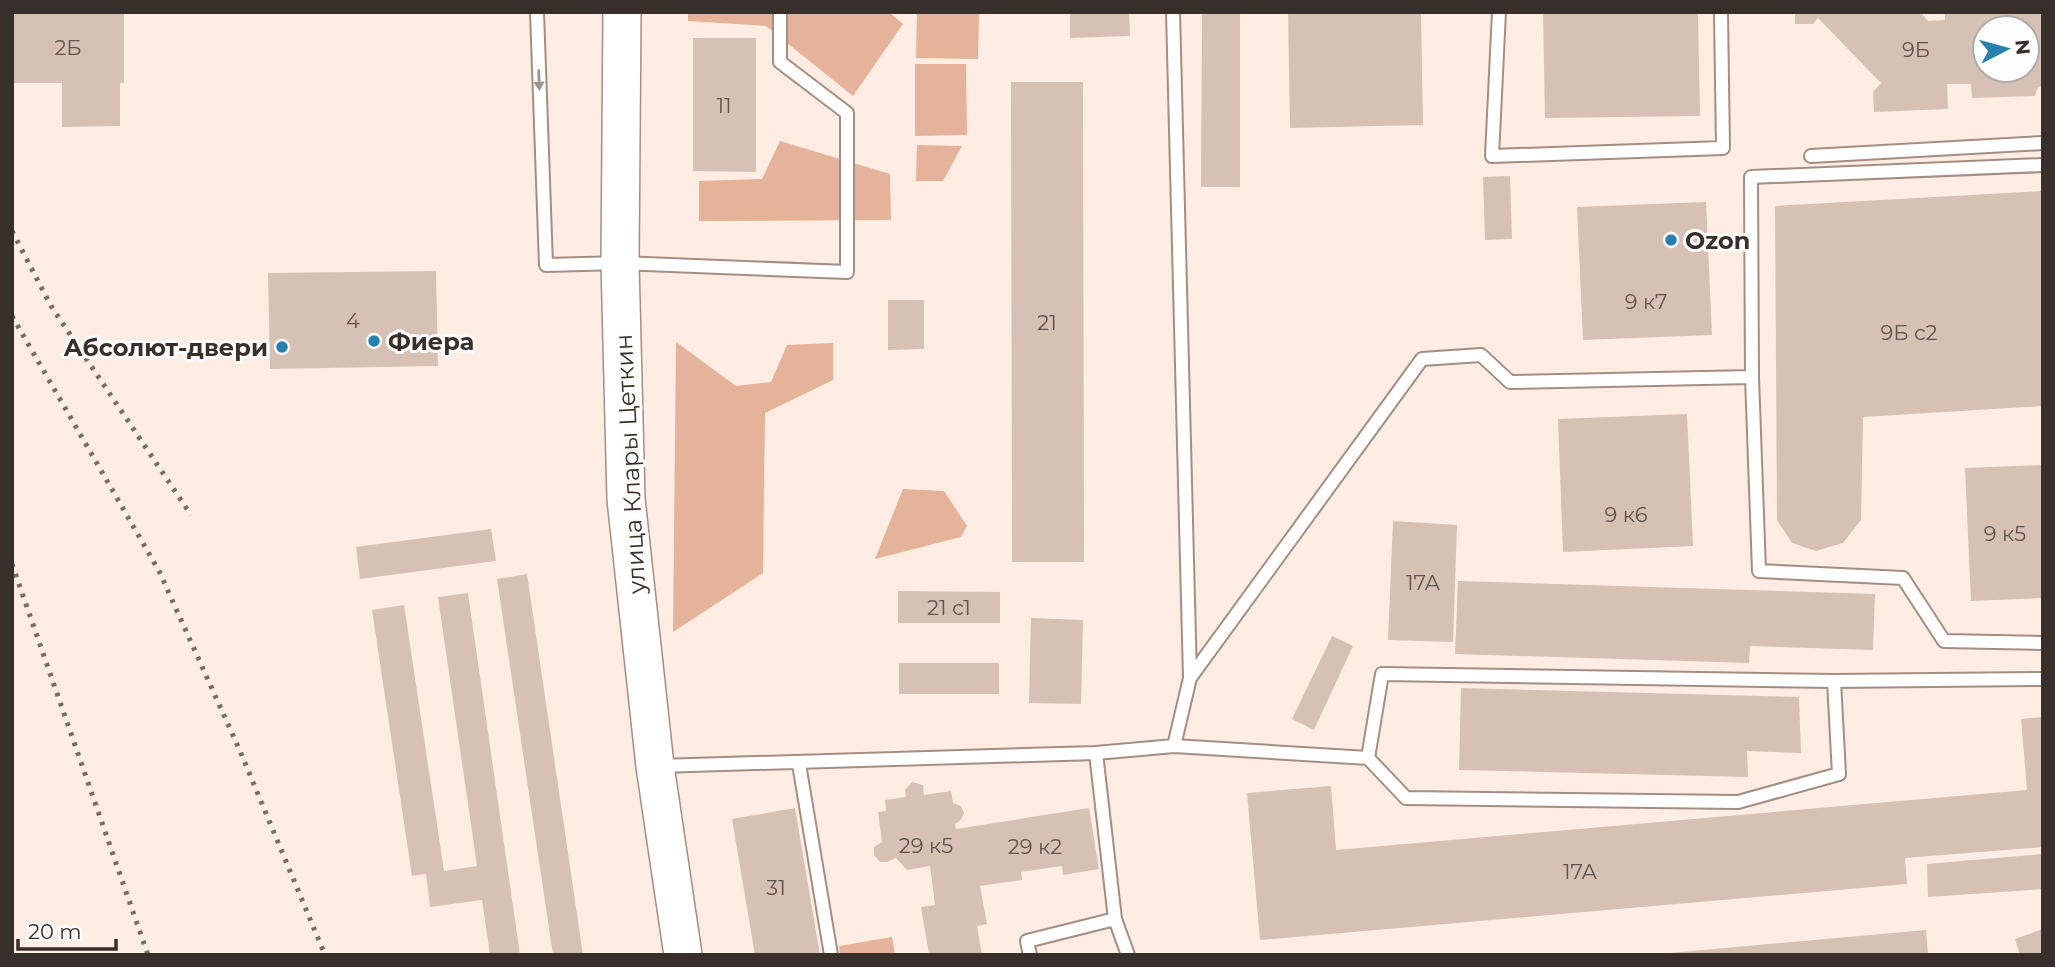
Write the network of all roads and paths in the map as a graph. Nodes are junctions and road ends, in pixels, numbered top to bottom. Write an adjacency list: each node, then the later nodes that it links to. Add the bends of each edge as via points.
1 (537, 12): 10 (lane, one-way to 10, via 546,265)
2 (622, 12): 10 (street, улица Клары Цеткин)
3 (780, 12): 10 (lane, via 780,62 847,113 847,272)
4 (1173, 12): 13 (lane)
5 (1499, 12): 6 (lane, via 1492,156 1723,148)
6 (1721, 12)
7 (2043, 143): 8 (lane)
8 (1811, 156)
9 (2043, 165): 11 (lane, via 1751,177)
10 (620, 263): 20 (street, улица Клары Цеткин, via 626,499)
11 (1752, 377): 12 (lane, via 1759,571 1903,578 1944,641); 13 (lane, via 1510,382 1481,355 1422,359)
12 (2043, 643)
13 (1190, 678): 16 (lane)
14 (2043, 679): 15 (lane)
15 (1833, 681): 18 (lane, via 1382,674); 18 (lane, via 1839,774 1738,802 1406,798)
16 (1174, 746): 17 (lane); 18 (lane)
17 (1096, 753): 19 (lane); 21 (lane)
18 (1368, 758)
19 (799, 764): 20 (lane); 23 (lane)
20 (655, 766): 22 (street, улица Клары Цеткин)
21 (1115, 919): 24 (lane, via 1027,941); 25 (lane)
22 (684, 955)
23 (831, 955)
24 (1030, 955)
25 (1128, 955)

